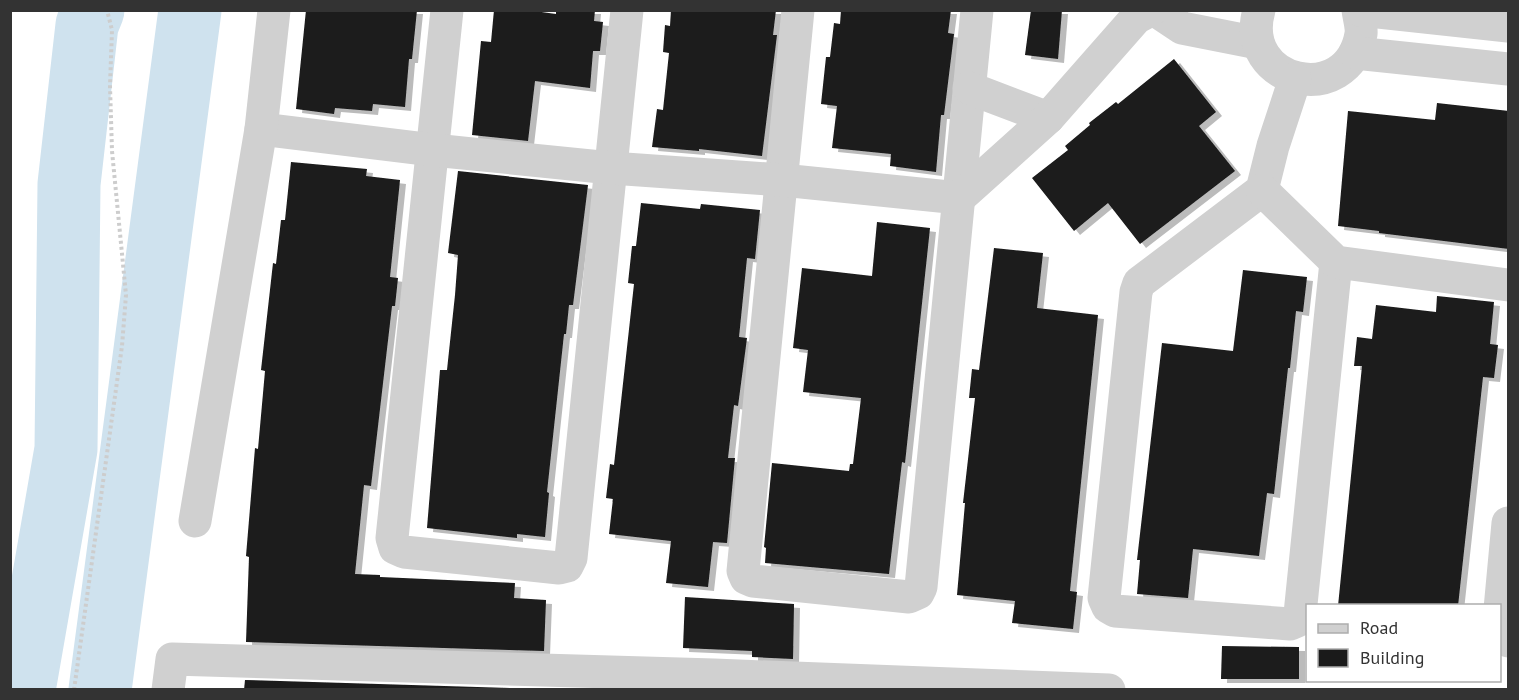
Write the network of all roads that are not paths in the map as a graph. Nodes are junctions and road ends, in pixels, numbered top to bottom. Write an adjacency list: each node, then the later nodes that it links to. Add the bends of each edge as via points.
1 (274, 10): 16 (street)
2 (447, 10): 17 (street)
3 (627, 10): 18 (street)
4 (798, 10): 19 (street)
5 (977, 10): 14 (street)
6 (1153, 10): 10 (street, via 1182,28); 15 (street, via 1136,18)
7 (1259, 10): 10 (street)
8 (1359, 10): 9 (street); 11 (street, via 1361,32)
9 (1509, 26)
10 (1258, 43): 13 (street, via 1271,66)
11 (1355, 52): 12 (street); 13 (street, via 1340,71 1329,76 1318,80)
12 (1509, 69)
13 (1295, 79): 20 (street)
14 (969, 88): 15 (street); 21 (street)
15 (1048, 118): 21 (street)
16 (261, 129): 17 (street); 24 (street)
17 (433, 150): 18 (street); 18 (street, via 392,538 395,548 559,568 567,566 571,558)
18 (611, 168): 19 (street)
19 (782, 180): 21 (street); 21 (street, via 743,571 753,581 909,597 921,587)
20 (1262, 190): 22 (street); 22 (street, via 1139,283 1104,598 1108,607 1115,611 1290,624 1297,621)
21 (959, 198)
22 (1336, 262): 23 (street)
23 (1509, 285)
24 (195, 521)
25 (1509, 523): 26 (street)
26 (1501, 604)
27 (714, 682): 28 (street, via 172,659); 29 (street)
28 (168, 690)
29 (1109, 690)

